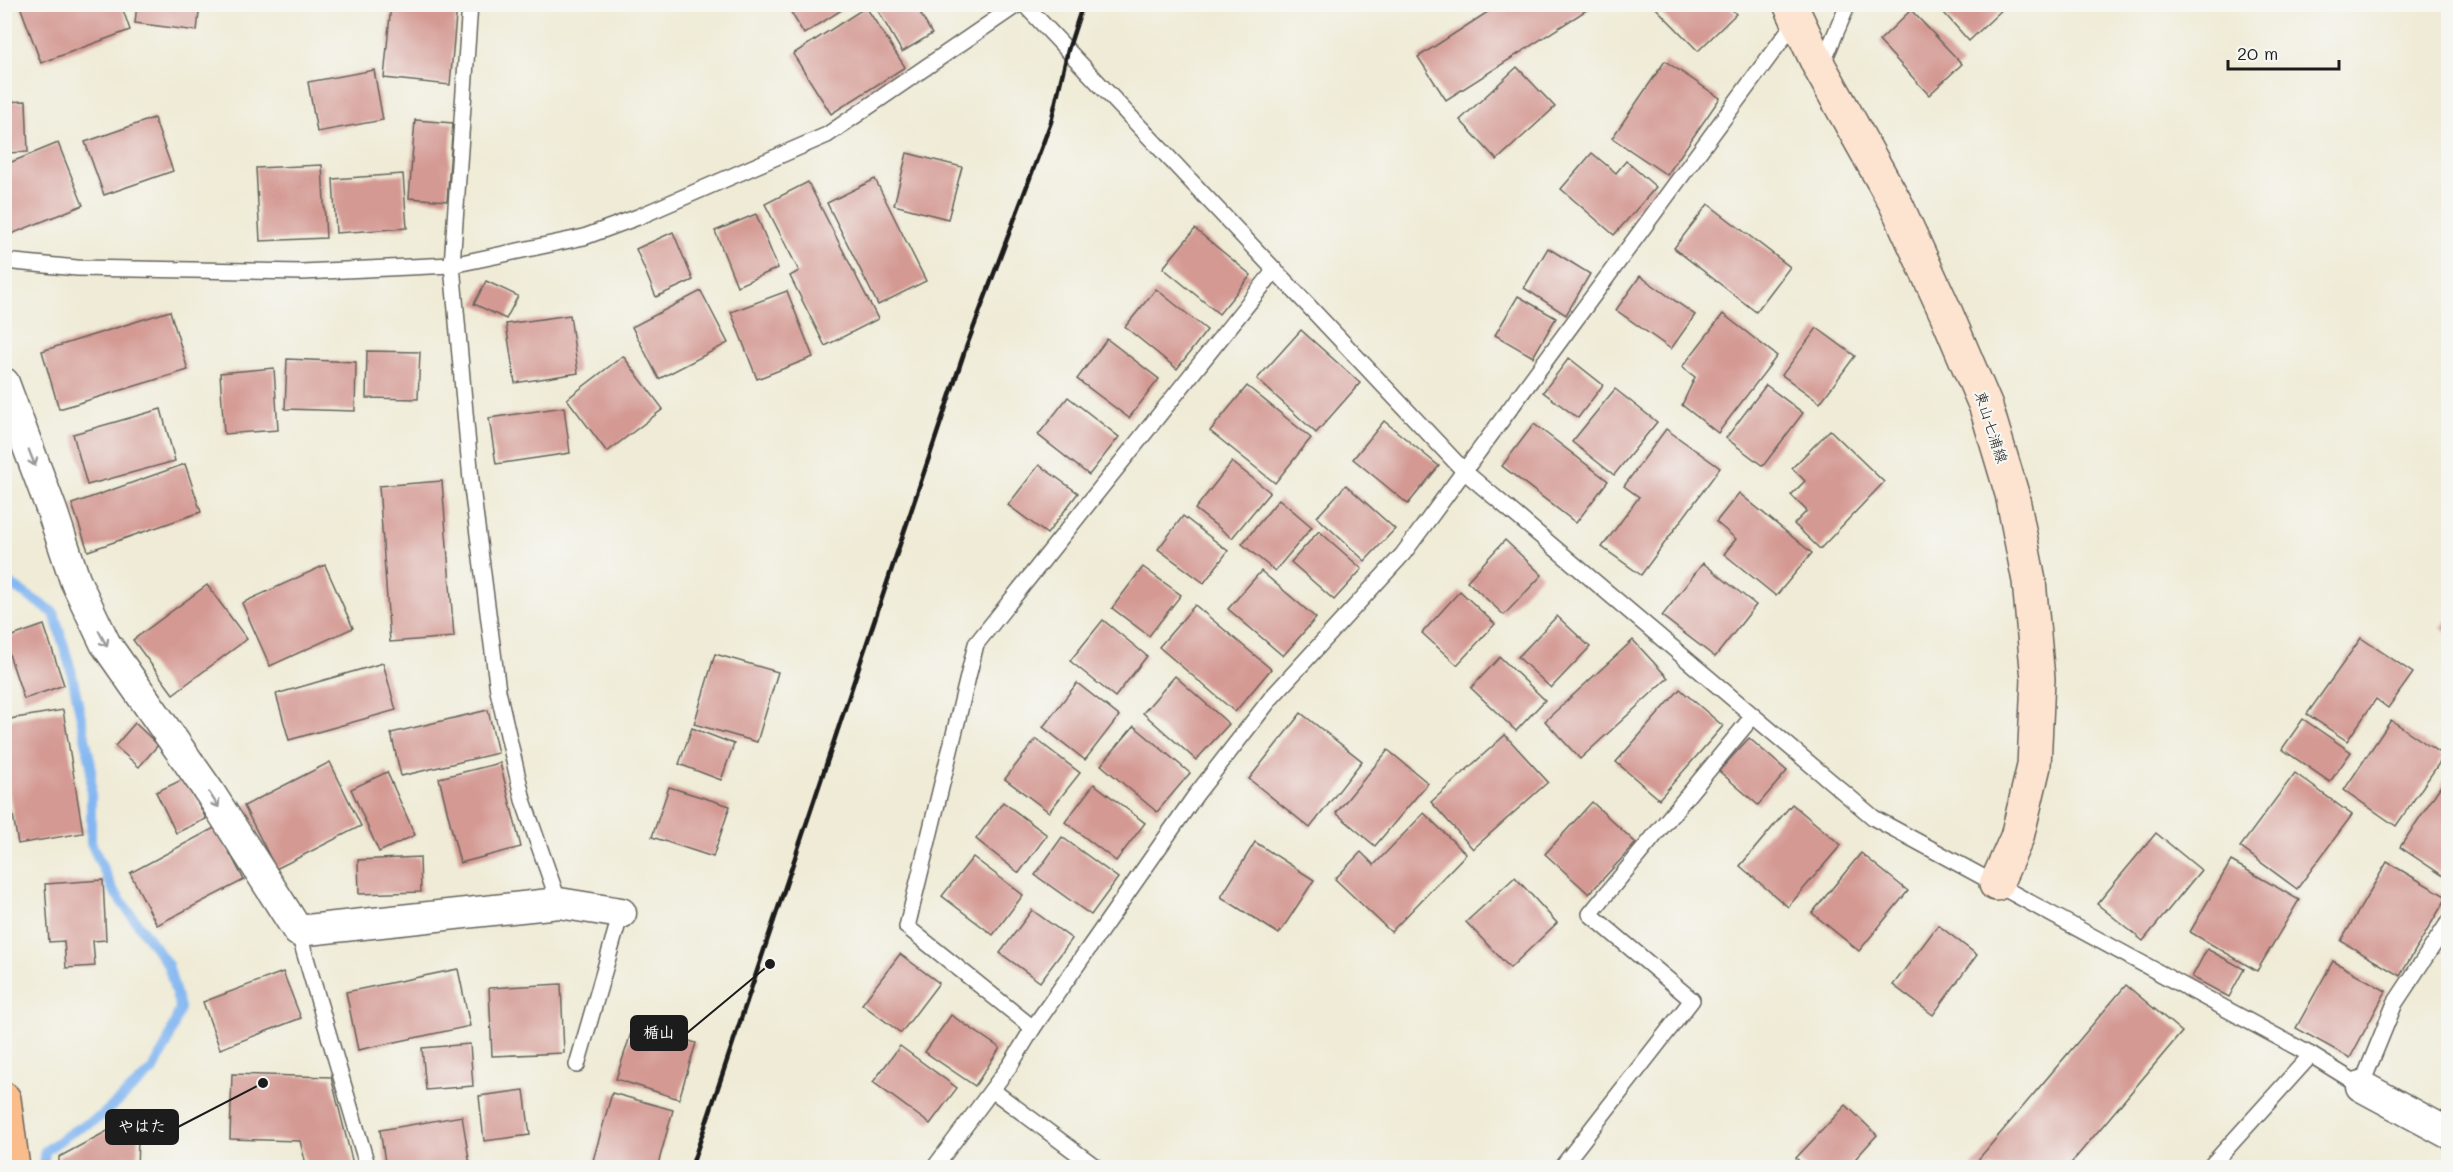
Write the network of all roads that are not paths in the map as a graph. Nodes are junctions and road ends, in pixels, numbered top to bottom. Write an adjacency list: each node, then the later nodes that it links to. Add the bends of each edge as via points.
1 (470, 4): 8 (lane)
2 (1018, 4): 8 (lane, via 826,135 584,237)
3 (1024, 4): 9 (lane)
4 (1848, 4): 6 (lane)
5 (1793, 12): 6 (main road, 東山七浦線); 11 (lane)
6 (1821, 68): 13 (main road, 東山七浦線, via 1896,204 1946,313 1986,406 2012,494 2029,581 2038,679 2034,766 2017,837)
7 (4, 261): 8 (lane, via 77,268 302,272)
8 (452, 265): 14 (lane, via 471,480 498,691 523,800)
9 (1275, 270): 11 (lane); 18 (lane, via 976,644 907,927)
10 (4, 384): 17 (street, one-way to 17, via 75,580 105,643 210,793)
11 (1465, 472): 12 (lane); 18 (lane, via 1403,554 1272,697 1195,796)
12 (1753, 716): 13 (lane, via 1874,818); 29 (lane, via 1590,914 1692,1000)
13 (1996, 884): 19 (lane)
14 (559, 903): 15 (street); 17 (street)
15 (621, 913): 20 (lane)
16 (2448, 923): 21 (lane, via 2396,1003)
17 (298, 932): 26 (lane)
18 (1033, 1028): 22 (lane)
19 (2311, 1055): 21 (lane); 30 (lane)
20 (577, 1065)
21 (2361, 1086): 24 (street)
22 (992, 1090): 27 (lane); 28 (lane)
23 (4, 1099): 25 (main road)
24 (2448, 1133)
25 (13, 1167)
26 (368, 1167)
27 (934, 1167)
28 (1097, 1167)
29 (1562, 1167)
30 (2209, 1167)

